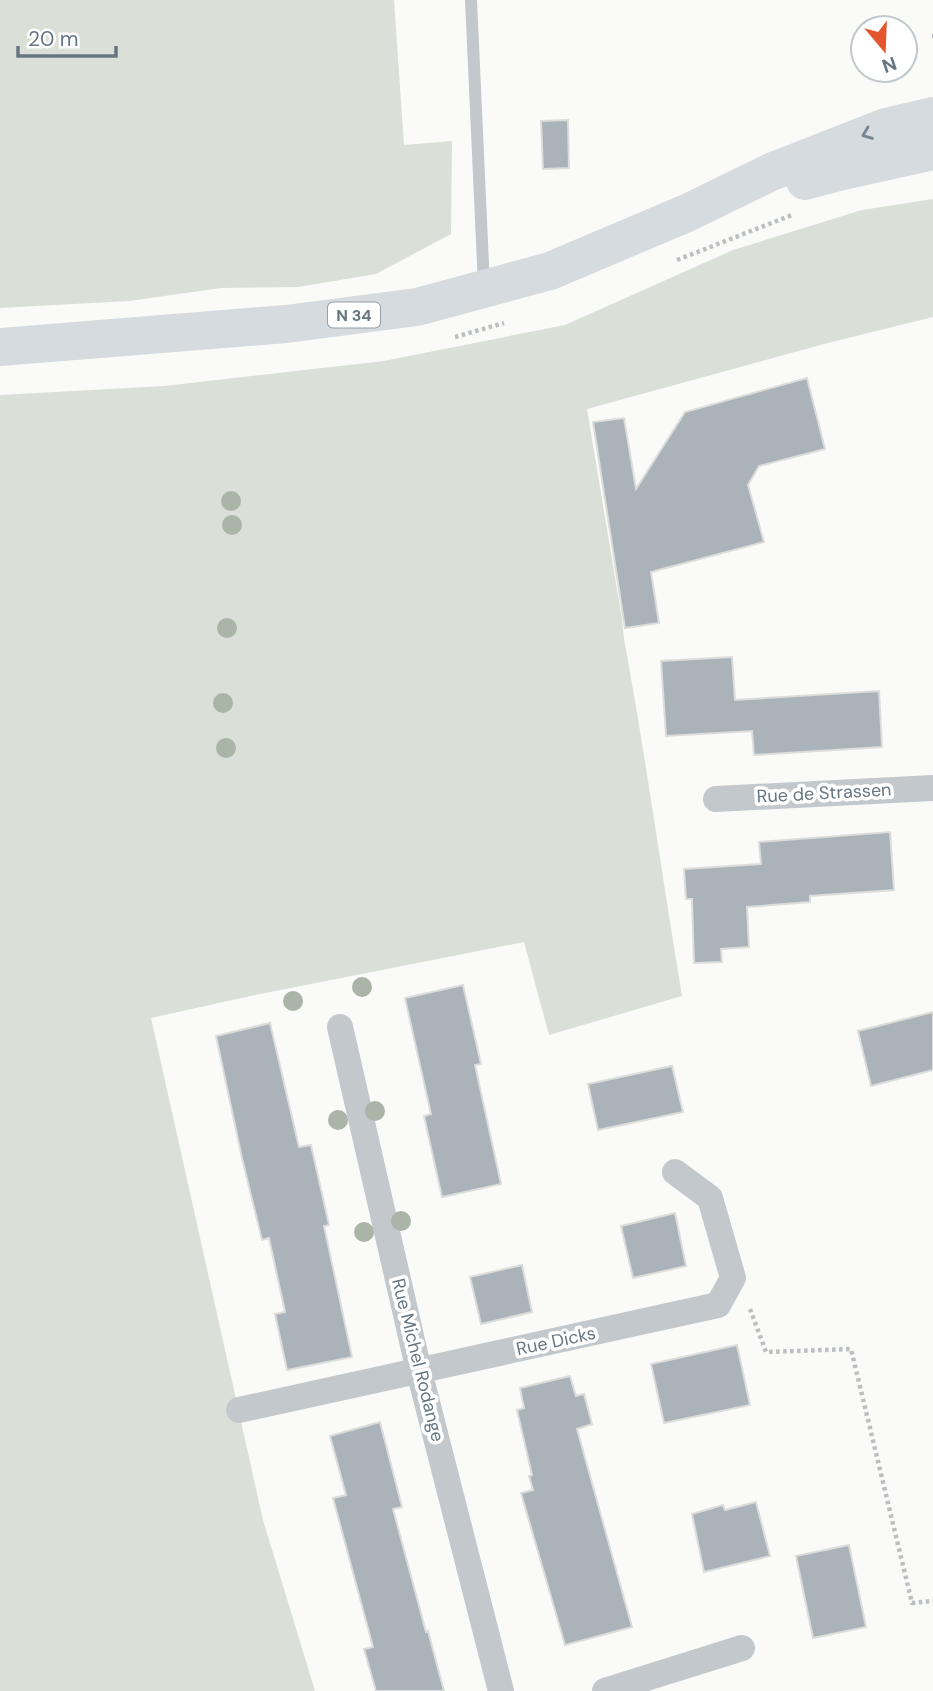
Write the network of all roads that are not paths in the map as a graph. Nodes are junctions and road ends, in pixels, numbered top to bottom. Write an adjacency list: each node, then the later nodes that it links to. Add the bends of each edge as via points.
1 (471, 0): 5 (lane)
2 (933, 116): 4 (main road, N 34, one-way to 4, via 886,127 771,172)
3 (933, 151): 4 (main road, N 34)
4 (691, 211): 5 (main road, N 34, via 550,271)
5 (484, 290): 6 (main road, N 34, via 417,307 286,324)
6 (0, 347)
7 (933, 788): 8 (street, Rue de Strassen)
8 (716, 799)
9 (340, 1027): 11 (street, Rue Michel Rodange)
10 (675, 1172): 11 (street, Rue Dicks, via 710,1198 733,1279 718,1305)
11 (419, 1371): 12 (street, Rue Dicks); 14 (street, Rue Michel Rodange)
12 (240, 1410)
13 (742, 1648): 15 (street)
14 (501, 1691)
15 (606, 1691)

